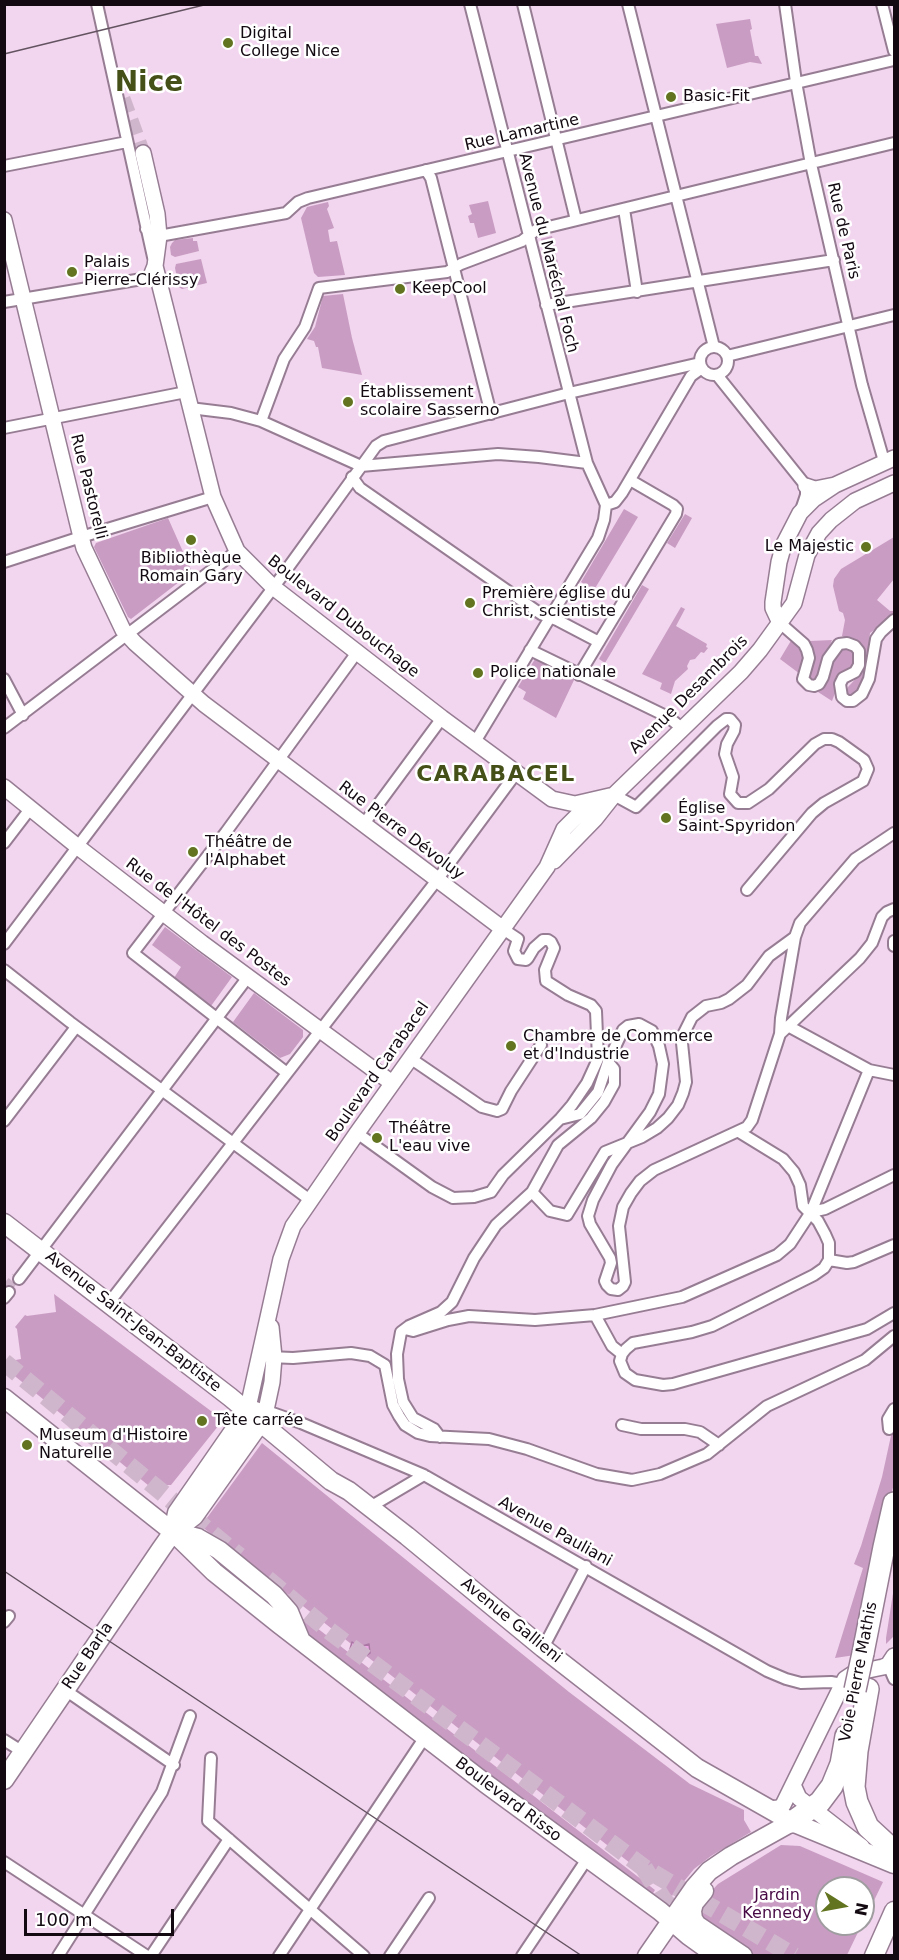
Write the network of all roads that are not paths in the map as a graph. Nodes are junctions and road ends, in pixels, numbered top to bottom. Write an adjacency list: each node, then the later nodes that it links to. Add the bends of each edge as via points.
1 (470, 4): 14 (street, Avenue du Maréchal Foch)
2 (523, 4): 11 (street)
3 (628, 4): 10 (street)
4 (785, 4): 9 (street, Rue de Paris)
5 (882, 4): 7 (street)
6 (97, 9): 12 (street, Boulevard Dubouchage)
7 (894, 51)
8 (894, 60): 9 (street, Rue Lamartine)
9 (796, 82): 10 (street, Rue Lamartine); 16 (street, Rue de Paris)
10 (656, 116): 11 (street, Rue Lamartine); 19 (street)
11 (556, 141): 14 (street, Rue Lamartine); 22 (street)
12 (127, 142): 17 (street); 23 (street, Boulevard Dubouchage)
13 (894, 143): 16 (street)
14 (507, 151): 18 (street, Rue Lamartine); 24 (street, Avenue du Maréchal Foch)
15 (143, 153): 23 (main road, Boulevard Dubouchage, via 157,214)
16 (812, 164): 19 (street); 25 (street, Rue de Paris)
17 (4, 166)
18 (426, 170): 23 (street, Rue Lamartine, via 304,200 286,213); 26 (street)
19 (675, 197): 20 (street); 28 (street)
20 (624, 209): 22 (street); 29 (street)
21 (4, 219): 30 (main road, Rue Pastorelli)
22 (576, 220): 24 (street, via 536,230)
23 (153, 233): 27 (main road, Boulevard Dubouchage)
24 (528, 236): 26 (street); 32 (street, Avenue du Maréchal Foch)
25 (834, 260): 28 (street); 34 (street, Rue de Paris)
26 (454, 268): 42 (street); 44 (street, via 447,272 322,286 317,290 305,327 284,359)
27 (152, 272): 30 (street); 39 (main road, Boulevard Dubouchage)
28 (697, 283): 29 (street); 35 (street)
29 (637, 292): 32 (street)
30 (23, 299): 31 (street); 43 (main road, Rue Pastorelli)
31 (4, 302)
32 (546, 305): 40 (street, Avenue du Maréchal Foch)
33 (894, 315): 34 (street)
34 (849, 325): 36 (street); 46 (street, Rue de Paris, via 862,385)
35 (714, 347): 36 (street, via 722,349); 37 (street, via 702,354)
36 (727, 357): 38 (street, via 725,370)
37 (701, 366): 38 (street, via 709,374); 40 (street); 50 (street, via 691,376)
38 (717, 375): 53 (street)
39 (186, 392): 41 (main road, Boulevard Dubouchage); 43 (street)
40 (569, 393): 42 (street); 47 (street, Avenue du Maréchal Foch)
41 (190, 408): 44 (street); 54 (main road, Boulevard Dubouchage)
42 (491, 414): 48 (street, via 384,441)
43 (52, 418): 45 (street); 57 (main road, Rue Pastorelli)
44 (261, 421): 48 (street)
45 (4, 428)
46 (889, 459): 52 (main road)
47 (587, 464): 48 (street, via 498,454); 55 (street, Avenue du Maréchal Foch)
48 (361, 466): 49 (street)
49 (352, 477): 60 (street); 61 (street, via 360,488)
50 (630, 480): 55 (street, via 615,502); 65 (street, via 677,511)
51 (894, 483): 63 (main road, Avenue Desambrois, via 855,501 819,533 807,555 794,603)
52 (835, 485): 53 (main road, via 814,489); 56 (main road)
53 (806, 486): 56 (street)
54 (213, 496): 57 (street); 58 (main road, Boulevard Dubouchage)
55 (606, 505): 61 (street, via 598,538)
56 (800, 513): 63 (main road, via 779,562 773,608)
57 (81, 537): 59 (street); 64 (main road, Rue Pastorelli)
58 (237, 551): 60 (main road, Boulevard Dubouchage); 64 (street)
59 (4, 562)
60 (273, 587): 67 (main road, Boulevard Dubouchage); 70 (street)
61 (550, 617): 65 (street); 66 (street)
62 (894, 620): 63 (street, via 876,639 869,679 862,694 853,701 842,697 840,684 859,665 855,646 839,644 828,659 819,684 809,685 803,679 809,658 807,650)
63 (780, 623): 74 (main road, Avenue Desambrois, via 746,667)
64 (128, 636): 70 (main road, Rue Pastorelli); 71 (street)
65 (599, 642): 68 (street)
66 (530, 650): 68 (street); 75 (street)
67 (358, 651): 72 (main road, Boulevard Dubouchage); 76 (street)
68 (579, 675): 74 (street, via 668,717)
69 (4, 679): 71 (street)
70 (192, 694): 76 (main road, Rue Pastorelli); 86 (street)
71 (23, 714): 73 (street)
72 (442, 718): 75 (main road, Boulevard Dubouchage); 82 (street)
73 (4, 728)
74 (683, 729): 79 (main road, Avenue Desambrois)
75 (475, 742): 77 (main road, Boulevard Dubouchage)
76 (278, 760): 82 (main road, Rue Pierre Dévoluy); 91 (street)
77 (517, 772): 80 (main road, Boulevard Dubouchage); 88 (street)
78 (4, 787): 81 (main road, Rue de l'Hôtel des Postes)
79 (614, 795): 80 (main road, Boulevard Dubouchage, via 585,803); 83 (main road, Boulevard Carabacel, via 580,813); 87 (main road, Boulevard Carabacel); 89 (street, via 636,807 728,719 735,729 724,754 733,777 730,794 738,802 748,803 769,789 824,739 839,742 864,760 868,770 865,778 812,813)
80 (552, 799): 83 (main road)
81 (30, 809): 85 (street); 86 (main road, Rue de l'Hôtel des Postes)
82 (363, 825): 88 (main road, Rue Pierre Dévoluy)
83 (564, 829): 87 (main road, Boulevard Carabacel)
84 (894, 833): 93 (street, via 855,859 803,918)
85 (4, 843)
86 (78, 847): 91 (main road, Rue de l'Hôtel des Postes); 95 (street)
87 (547, 867): 92 (main road, Boulevard Carabacel)
88 (437, 880): 92 (main road, Rue Pierre Dévoluy); 101 (street)
89 (747, 890)
90 (894, 909): 102 (street, via 882,917 873,943 860,958)
91 (165, 913): 98 (main road, Rue de l'Hôtel des Postes); 99 (street, via 133,953)
92 (503, 929): 104 (main road, Boulevard Carabacel); 111 (street, via 519,939 514,951 522,960 543,940 551,942 554,948 545,970 546,981 596,1011 596,1062 587,1083)
93 (795, 937): 102 (street, via 781,1018); 116 (street, via 770,956 747,985 692,1017 682,1043 686,1082 678,1106 657,1128)
94 (894, 941): 96 (street)
95 (4, 944)
96 (894, 946)
97 (4, 970): 100 (street)
98 (248, 977): 99 (street); 101 (main road, Rue de l'Hôtel des Postes)
99 (216, 1018): 107 (street); 110 (street)
100 (76, 1027): 110 (street); 112 (street)
101 (319, 1030): 107 (street); 109 (main road, Rue de l'Hôtel des Postes)
102 (784, 1030): 106 (street); 113 (street, via 752,1120)
103 (541, 1045): 104 (street, via 502,1109 497,1111 482,1107)
104 (410, 1058): 109 (main road, Boulevard Carabacel)
105 (608, 1062): 111 (street, via 598,1092 579,1114); 116 (street, via 622,1030 633,1025 652,1031 663,1075 657,1101); 118 (street, via 614,1069 614,1084 604,1102 591,1118 558,1144)
106 (869, 1070): 108 (street); 120 (street)
107 (287, 1072): 115 (street)
108 (894, 1075)
109 (392, 1083): 114 (main road, Boulevard Carabacel)
110 (161, 1090): 115 (street); 123 (street)
111 (560, 1119): 114 (street, via 502,1175 491,1192 474,1197 453,1198 442,1192)
112 (4, 1120)
113 (739, 1132): 116 (street, via 654,1170 630,1193 619,1226 625,1282 615,1290 605,1281 610,1258 588,1216 593,1200); 120 (street, via 783,1160 794,1172 803,1206)
114 (357, 1133): 119 (main road, Boulevard Carabacel)
115 (232, 1143): 119 (street); 126 (street)
116 (626, 1144): 118 (street, via 605,1152 567,1215 550,1211)
117 (894, 1175): 120 (street)
118 (532, 1192): 129 (street, via 496,1225 452,1302 441,1312)
119 (310, 1200): 132 (main road, Boulevard Carabacel, via 293,1226 275,1281)
120 (811, 1212): 124 (street, via 829,1242); 128 (street, via 790,1244 777,1255 682,1297)
121 (4, 1223): 123 (main road, Avenue Saint-Jean-Baptiste)
122 (894, 1245): 124 (street, via 854,1262)
123 (40, 1251): 125 (street); 126 (main road, Avenue Saint-Jean-Baptiste)
124 (829, 1260): 131 (street, via 814,1275 724,1320 692,1332 633,1343)
125 (18, 1278)
126 (108, 1304): 135 (main road, Avenue Saint-Jean-Baptiste)
127 (894, 1313): 131 (street, via 867,1329 673,1384 629,1377 620,1361)
128 (595, 1315): 129 (street, via 535,1320 469,1316 413,1331); 131 (street, via 612,1346)
129 (405, 1329): 138 (street, via 401,1332 398,1354 404,1402 413,1418 434,1429)
130 (894, 1336): 139 (street, via 865,1360 767,1406)
131 (622, 1354)
132 (267, 1357): 135 (main road, Boulevard Carabacel); 138 (street, via 351,1353 370,1356 385,1365 393,1405 405,1425 418,1433)
133 (4, 1398): 143 (main road, Boulevard Risso)
134 (894, 1409): 137 (street, via 888,1419)
135 (256, 1413): 140 (street, Avenue Pauliani, via 301,1423); 142 (main road, Avenue Gallieni, via 331,1481); 143 (main road, Rue Barla, via 194,1516)
136 (622, 1425): 139 (street, via 700,1432)
137 (889, 1429)
138 (440, 1437): 139 (street, via 489,1439 597,1474 632,1480 679,1468)
139 (719, 1445)
140 (424, 1476): 142 (street); 146 (street, Avenue Pauliani)
141 (894, 1503): 150 (highway, Voie Pierre Mathis, via 884,1547)
142 (370, 1507): 149 (main road, Avenue Gallieni)
143 (173, 1532): 145 (main road, Boulevard Risso); 148 (main road, Boulevard Risso, via 198,1538 219,1550 274,1595 289,1612); 152 (main road, Rue Barla)
144 (894, 1547): 150 (highway, Voie Pierre Mathis)
145 (205, 1562): 147 (main road, via 218,1566); 148 (main road, Boulevard Risso)
146 (586, 1566): 149 (street); 151 (street, Avenue Pauliani, via 777,1675 801,1683 831,1682)
147 (273, 1609)
148 (302, 1642): 154 (main road, Boulevard Risso)
149 (543, 1648): 161 (main road, Avenue Gallieni, via 696,1768)
150 (883, 1661): 151 (highway, Voie Pierre Mathis, bridge)
151 (855, 1688): 160 (main road); 162 (highway, Voie Pierre Mathis, via 837,1776); 165 (highway, Voie Pierre Mathis, via 856,1802)
152 (65, 1690): 156 (main road, Rue Barla); 158 (street)
153 (190, 1716): 158 (street)
154 (425, 1737): 166 (main road, Boulevard Risso); 170 (street)
155 (4, 1740): 156 (street)
156 (23, 1752): 159 (main road, Rue Barla)
157 (211, 1758): 164 (street, via 208,1821)
158 (174, 1765): 173 (street, via 162,1792)
159 (4, 1780)
160 (794, 1786): 161 (main road, via 783,1805); 162 (main road, via 799,1798)
161 (768, 1809): 163 (main road, Avenue Gallieni)
162 (813, 1809): 163 (highway, Voie Pierre Mathis); 165 (main road)
163 (792, 1822): 165 (main road, Avenue Gallieni); 171 (main road, via 767,1850 711,1886 694,1903); 174 (main road, via 709,1871)
164 (229, 1839): 170 (street); 177 (street)
165 (884, 1854): 168 (main road, Avenue Gallieni)
166 (586, 1859): 174 (main road, Boulevard Risso); 181 (street)
167 (4, 1862): 173 (street)
168 (894, 1864)
169 (429, 1898): 180 (street)
170 (310, 1908): 178 (street); 179 (street)
171 (692, 1911): 175 (main road, via 689,1922); 185 (main road, via 697,1925)
172 (894, 1911): 186 (main road)
173 (85, 1913): 176 (street); 177 (street)
174 (670, 1920): 175 (main road, Boulevard Risso); 182 (main road)
175 (694, 1934): 183 (main road, Boulevard Risso); 184 (main road)
176 (58, 1956)
177 (149, 1956)
178 (279, 1956)
179 (364, 1956)
180 (390, 1956)
181 (522, 1956)
182 (647, 1956)
183 (717, 1956)
184 (733, 1956)
185 (743, 1956)
186 (874, 1956)

